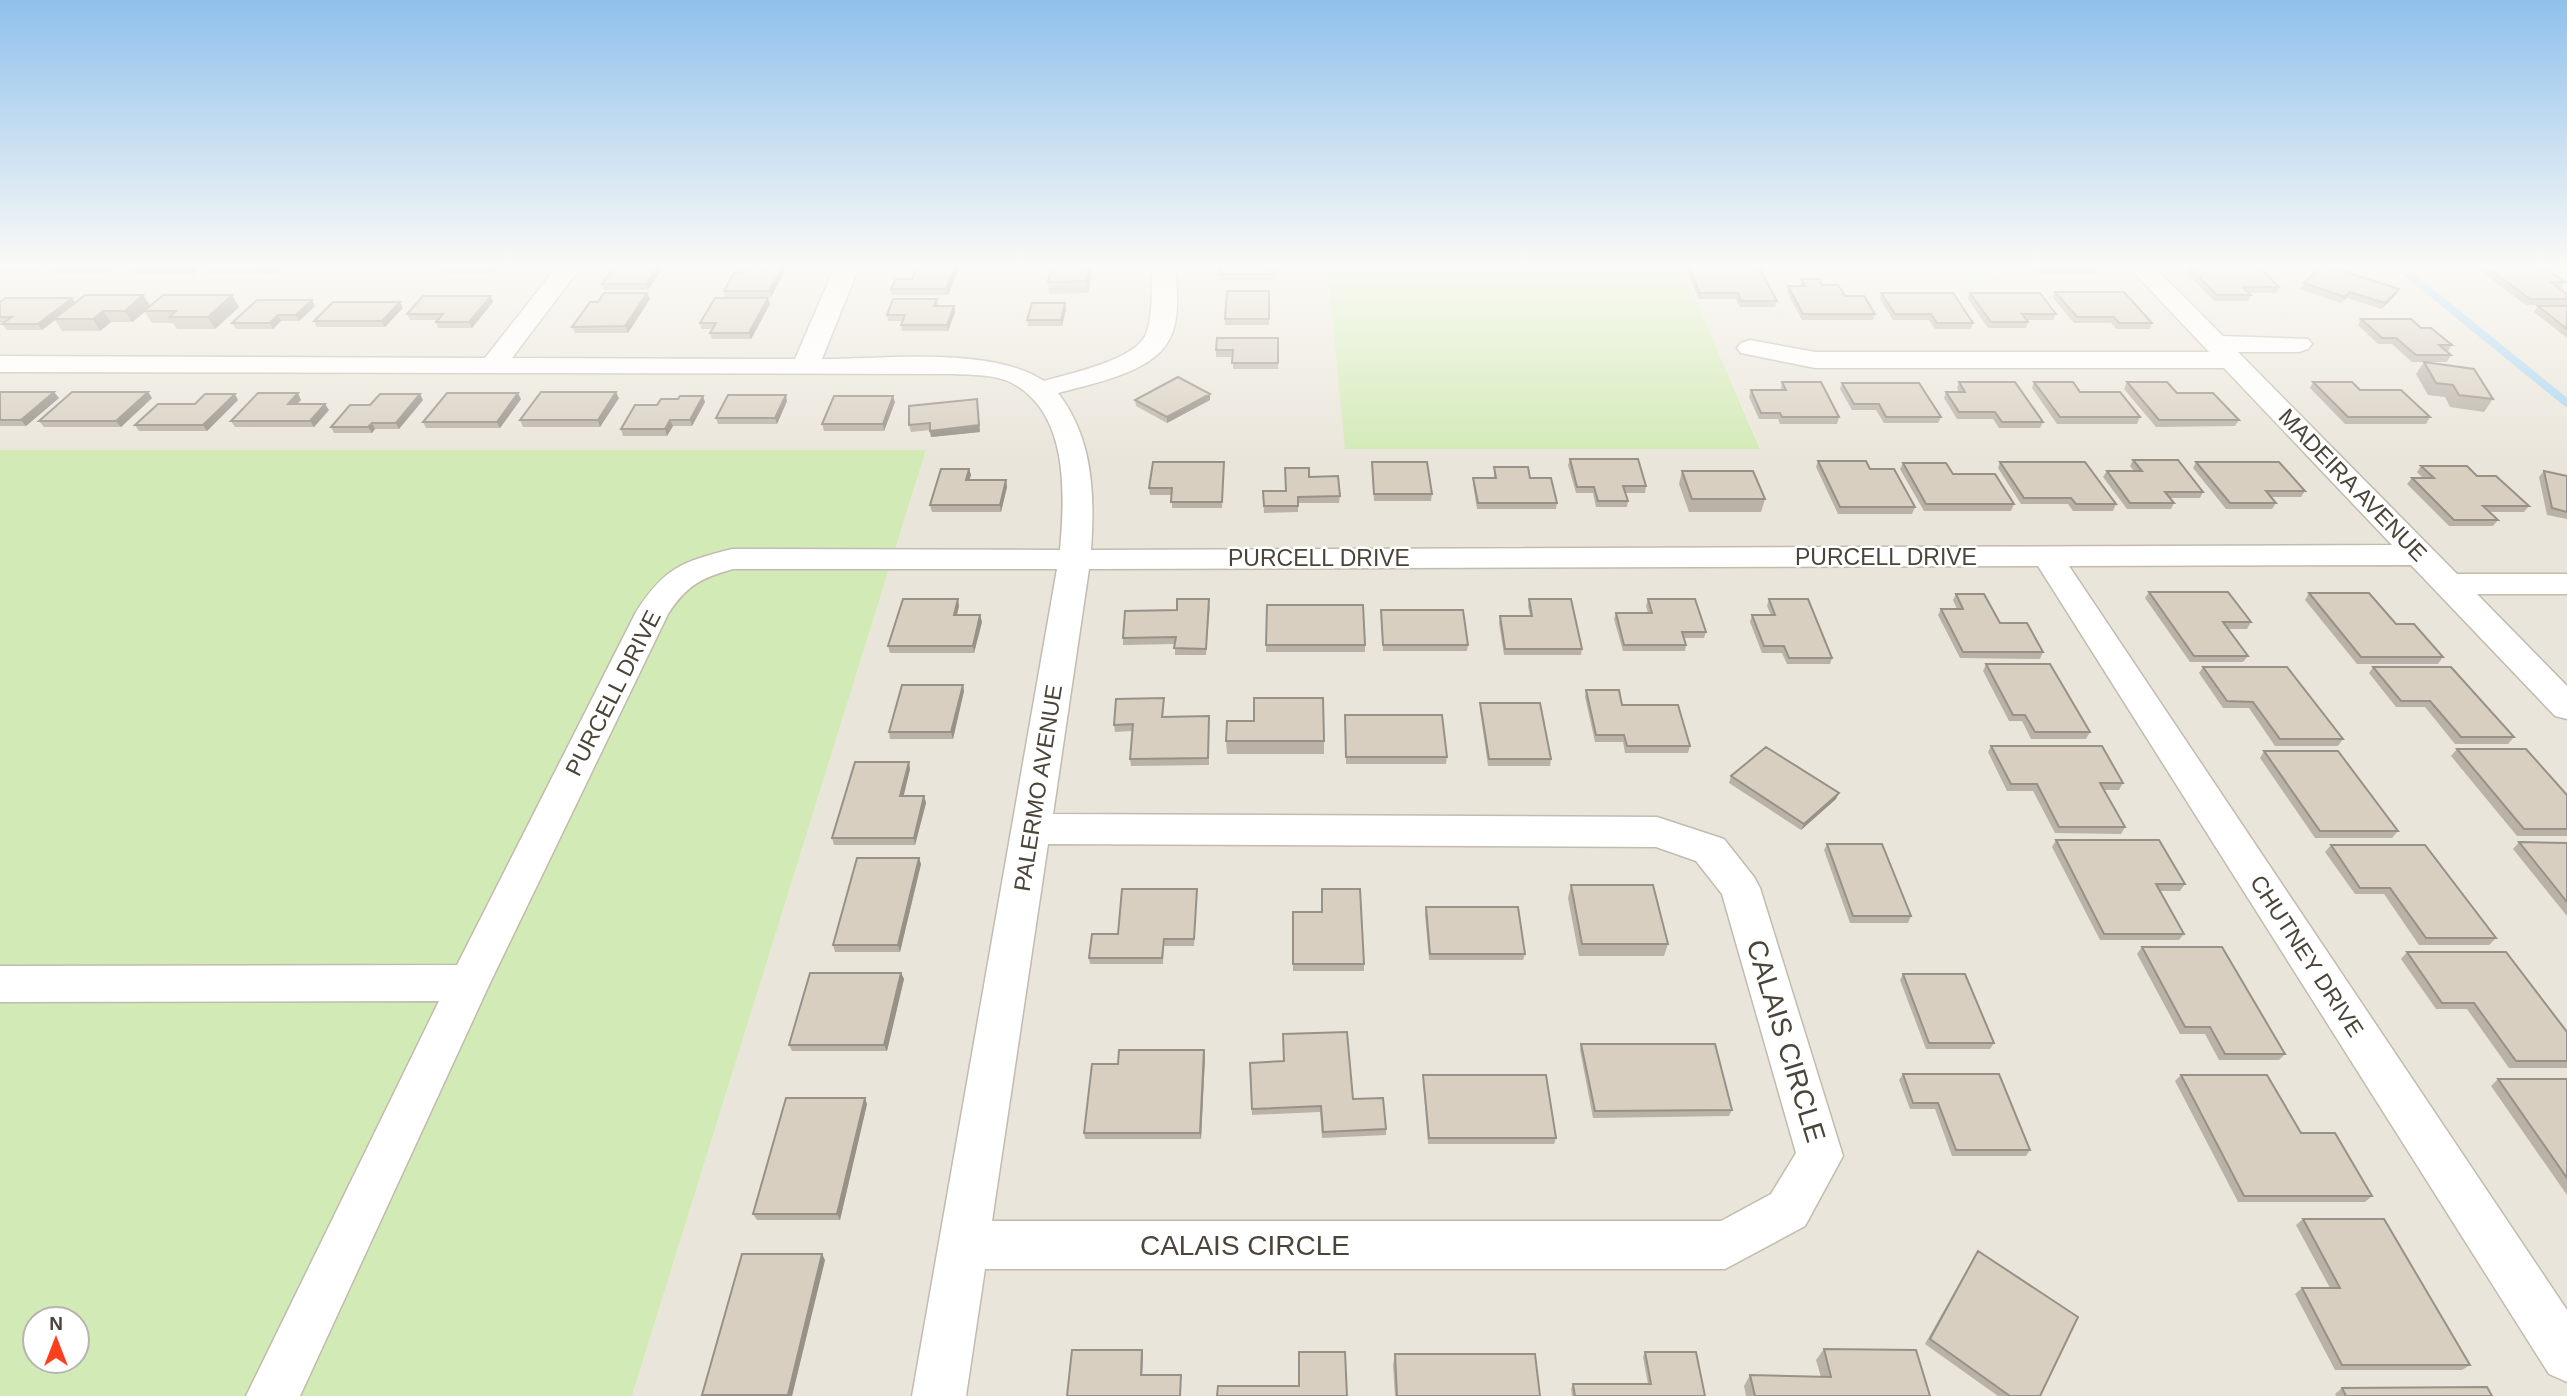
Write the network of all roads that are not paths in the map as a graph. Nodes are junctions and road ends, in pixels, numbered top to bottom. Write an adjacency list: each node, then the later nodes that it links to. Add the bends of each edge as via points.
1 (521, 329): 9 (street)
2 (821, 329): 10 (street)
3 (1159, 329): 11 (street, via 1156,342 1139,355)
4 (2202, 329): 7 (street, MADEIRA AVENUE)
5 (2299, 344): 7 (street)
6 (1750, 348): 7 (street, via 1815,360)
7 (2224, 352): 12 (street, MADEIRA AVENUE)
8 (0, 364): 9 (street)
9 (494, 364): 10 (street)
10 (805, 367): 11 (street, via 977,367 1021,378)
11 (1040, 390): 14 (street, PALERMO AVENUE, via 1067,433 1077,475)
12 (2420, 555): 13 (street, PURCELL DRIVE); 15 (street, MADEIRA AVENUE)
13 (2047, 556): 14 (street, PURCELL DRIVE); 22 (street, CHUTNEY DRIVE)
14 (1075, 559): 18 (street, PALERMO AVENUE); 19 (street, PURCELL DRIVE, via 732,559 694,570 671,585 652,612)
15 (2448, 584): 16 (street); 17 (street, MADEIRA AVENUE)
16 (2567, 584)
17 (2567, 707)
18 (1031, 829): 21 (street, PALERMO AVENUE); 21 (street, CALAIS CIRCLE, via 1657,832 1710,850 1740,888 1820,1156 1788,1210 1726,1245)
19 (469, 983): 20 (street); 23 (street, PURCELL DRIVE)
20 (0, 984)
21 (963, 1245): 24 (street, PALERMO AVENUE)
22 (2567, 1356)
23 (273, 1396)
24 (939, 1396)

